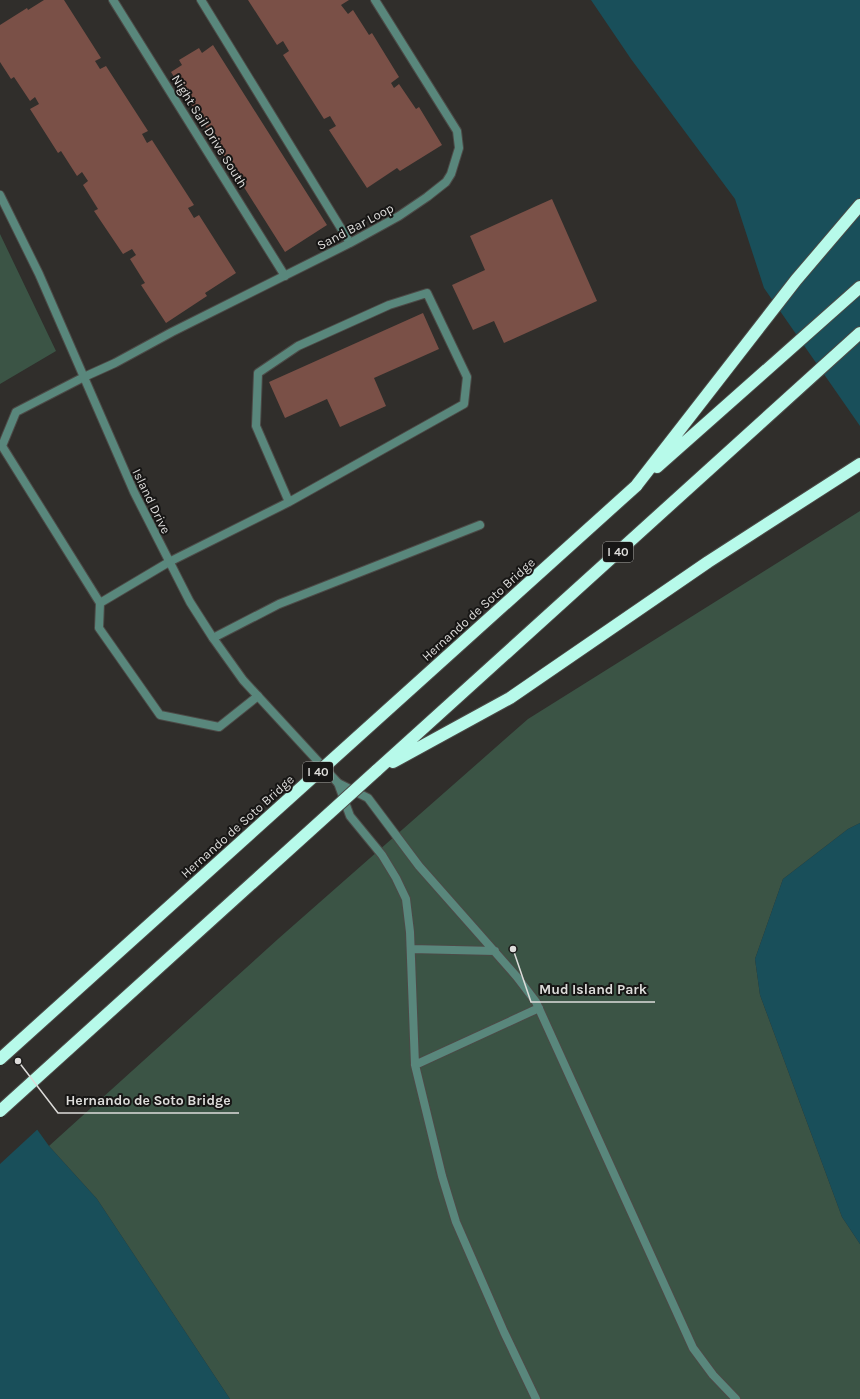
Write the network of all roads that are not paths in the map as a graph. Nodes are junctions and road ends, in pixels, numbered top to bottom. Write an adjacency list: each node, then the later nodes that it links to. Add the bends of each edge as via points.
1 (113, 0): 7 (street, Night Sail Drive South)
2 (201, 0): 6 (street)
3 (375, 0): 6 (street, Sand Bar Loop, via 451,120 457,131 459,148 451,174 440,188)
4 (0, 196): 10 (street, Island Drive, via 39,274)
5 (860, 205): 12 (highway, via 796,280)
6 (350, 243): 7 (street, Sand Bar Loop)
7 (286, 276): 10 (street, Sand Bar Loop)
8 (860, 287): 12 (highway, I 40)
9 (860, 333): 19 (highway, I 40)
10 (84, 377): 15 (street, Island Drive, via 134,492); 16 (street, Sand Bar Loop, via 16,412 2,446)
11 (860, 464): 19 (highway, via 708,562 510,698)
12 (636, 486): 24 (highway, Hernando de Soto Bridge / I 40, bridge)
13 (290, 502): 13 (street, via 256,426 258,373 298,346 390,305 427,293 467,377 464,404); 15 (street)
14 (480, 525): 17 (street, via 279,604)
15 (169, 562): 16 (street); 17 (street, Island Drive)
16 (100, 603): 18 (street, via 99,628 160,716 219,727)
17 (213, 638): 18 (street, Island Drive, via 243,680)
18 (258, 696): 20 (street, Island Drive)
19 (376, 771): 26 (highway, I 40, bridge)
20 (338, 783): 21 (street, via 350,816 382,855 400,885 406,899); 22 (street, via 368,798 419,866)
21 (411, 949): 22 (street); 25 (street)
22 (494, 952): 23 (street, via 517,977)
23 (539, 1008): 25 (street); 28 (street, via 693,1348 713,1375)
24 (0, 1059)
25 (415, 1065): 27 (street, via 456,1222)
26 (0, 1111)
27 (536, 1399)
28 (736, 1399)

